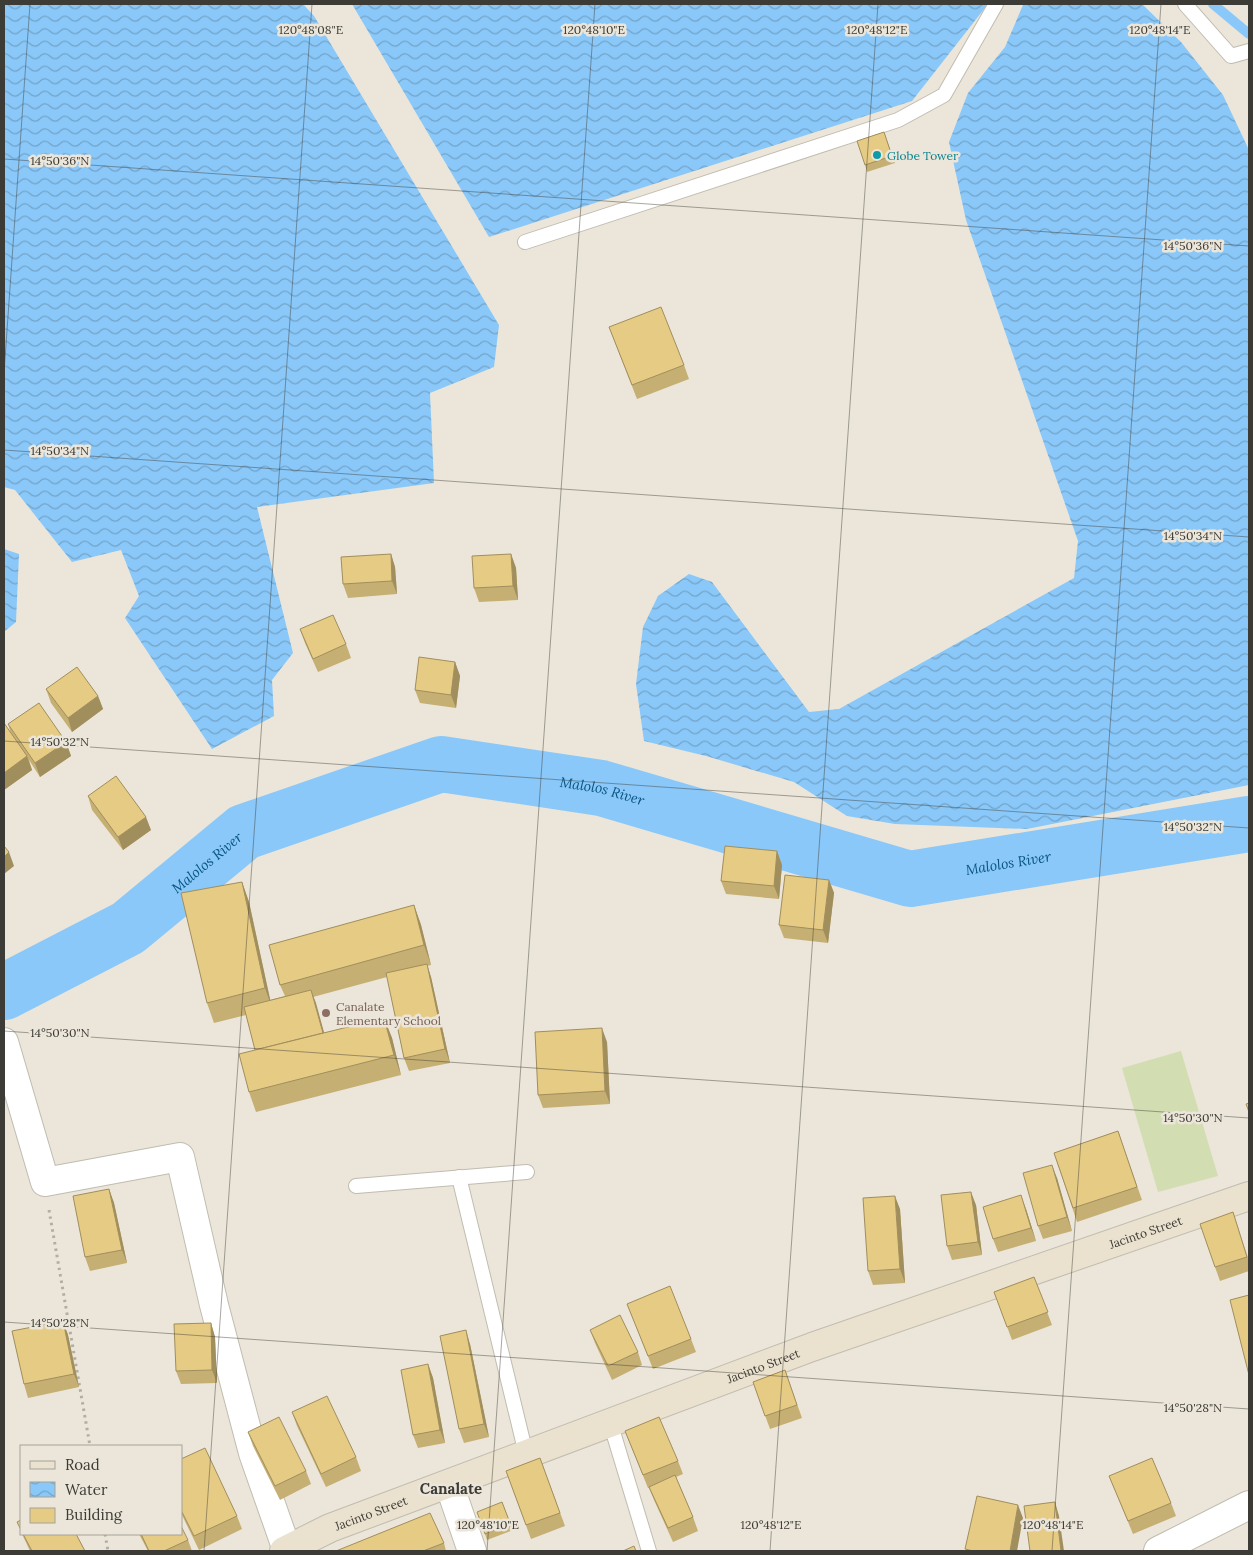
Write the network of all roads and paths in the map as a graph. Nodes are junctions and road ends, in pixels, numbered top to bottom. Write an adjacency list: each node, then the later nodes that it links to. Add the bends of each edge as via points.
1 (996, 4): 4 (lane, via 944,95 898,120)
2 (1185, 4): 3 (lane, via 1231,56)
3 (1249, 51)
4 (525, 242)
5 (4, 1042): 8 (street)
6 (527, 1172): 7 (lane)
7 (459, 1178): 9 (lane); 13 (lane)
8 (45, 1182): 12 (path); 18 (street, via 180,1158 253,1453)
9 (356, 1186)
10 (1249, 1198): 11 (main road, Jacinto Street, via 812,1346)
11 (610, 1422): 13 (main road, Jacinto Street); 20 (lane)
12 (90, 1445)
13 (526, 1454): 14 (main road, Jacinto Street)
14 (449, 1484): 18 (main road, Jacinto Street, via 330,1528); 19 (street)
15 (1249, 1505): 21 (street)
16 (105, 1535): 17 (path)
17 (108, 1551)
18 (285, 1551)
19 (472, 1551)
20 (648, 1551)
21 (1158, 1551)

